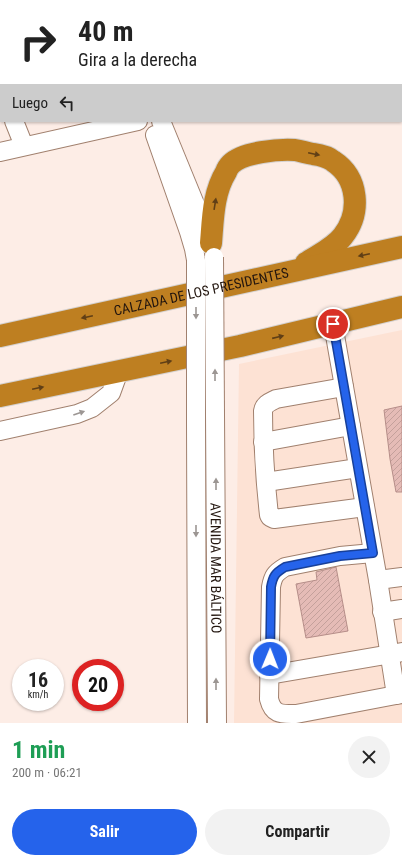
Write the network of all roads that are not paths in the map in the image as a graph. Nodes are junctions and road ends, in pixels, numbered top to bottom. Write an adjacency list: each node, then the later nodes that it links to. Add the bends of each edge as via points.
1 (14, 122): 5 (street)
2 (133, 122): 5 (street)
3 (150, 122): 30 (street, AVENIDA MAR BÁLTICO, one-way to 30, bridge, via 189,232 196,260)
4 (161, 122): 8 (street)
5 (24, 146): 6 (street)
6 (0, 152)
7 (402, 247): 9 (highway, CALZADA DE LOS PRESIDENTES, one-way to 9)
8 (212, 250): 9 (highway, one-way to 9, via 217,190 230,164 243,157 267,151 294,150 320,155 333,160 344,170 353,185 356,204 353,219 343,236 330,248); 31 (street, AVENIDA MAR BÁLTICO, one-way to 8, bridge)
9 (292, 271): 12 (highway, CALZADA DE LOS PRESIDENTES, one-way to 12)
10 (402, 307): 11 (highway)
11 (333, 324): 13 (highway, one-way to 11); 14 (street)
12 (0, 336)
13 (119, 372): 15 (highway, one-way to 13); 17 (street, one-way to 13, via 77,414 92,408 111,393)
14 (344, 387): 16 (street); 18 (street, via 276,399 267,404 263,411)
15 (0, 396)
16 (351, 426): 18 (street); 19 (street)
17 (0, 431)
18 (263, 442): 20 (street)
19 (358, 468): 20 (street); 21 (street)
20 (266, 482): 21 (street, via 269,514 272,518)
21 (365, 507): 22 (street)
22 (373, 553): 24 (street); 28 (street, via 285,567 277,572 271,587)
23 (402, 576): 24 (street)
24 (378, 580): 26 (street)
25 (402, 609): 26 (street)
26 (382, 612): 27 (street)
27 (396, 653): 28 (street); 29 (street)
28 (269, 675): 29 (street, via 270,705 280,714 296,714)
29 (399, 694)
30 (197, 723)
31 (217, 723)

